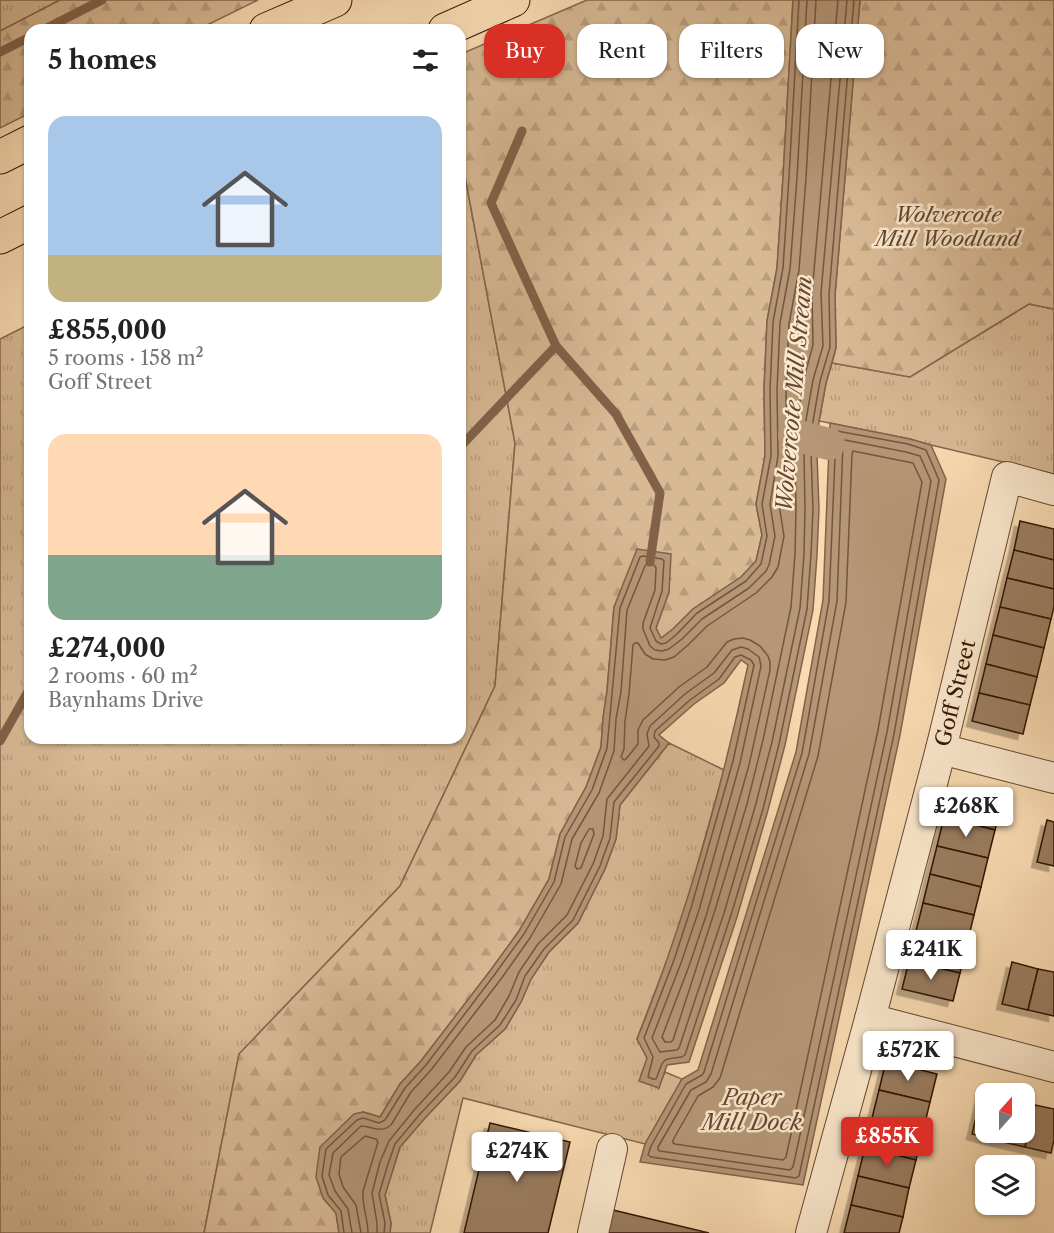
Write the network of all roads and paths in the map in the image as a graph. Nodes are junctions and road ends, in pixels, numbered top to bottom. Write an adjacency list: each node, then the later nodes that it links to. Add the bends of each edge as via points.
1 (335, 0): 3 (highway)
2 (513, 0): 4 (highway)
3 (280, 24)
4 (459, 24)
5 (24, 145): 6 (highway)
6 (0, 157)
7 (24, 225): 8 (highway)
8 (0, 237)
9 (1054, 490): 10 (street, Goff Street, via 1007,477)
10 (941, 749): 11 (street); 12 (street, Goff Street)
11 (1054, 778)
12 (870, 1019): 13 (street); 16 (street, Goff Street)
13 (1054, 1067)
14 (612, 1149): 15 (street)
15 (593, 1233)
16 (811, 1233)

